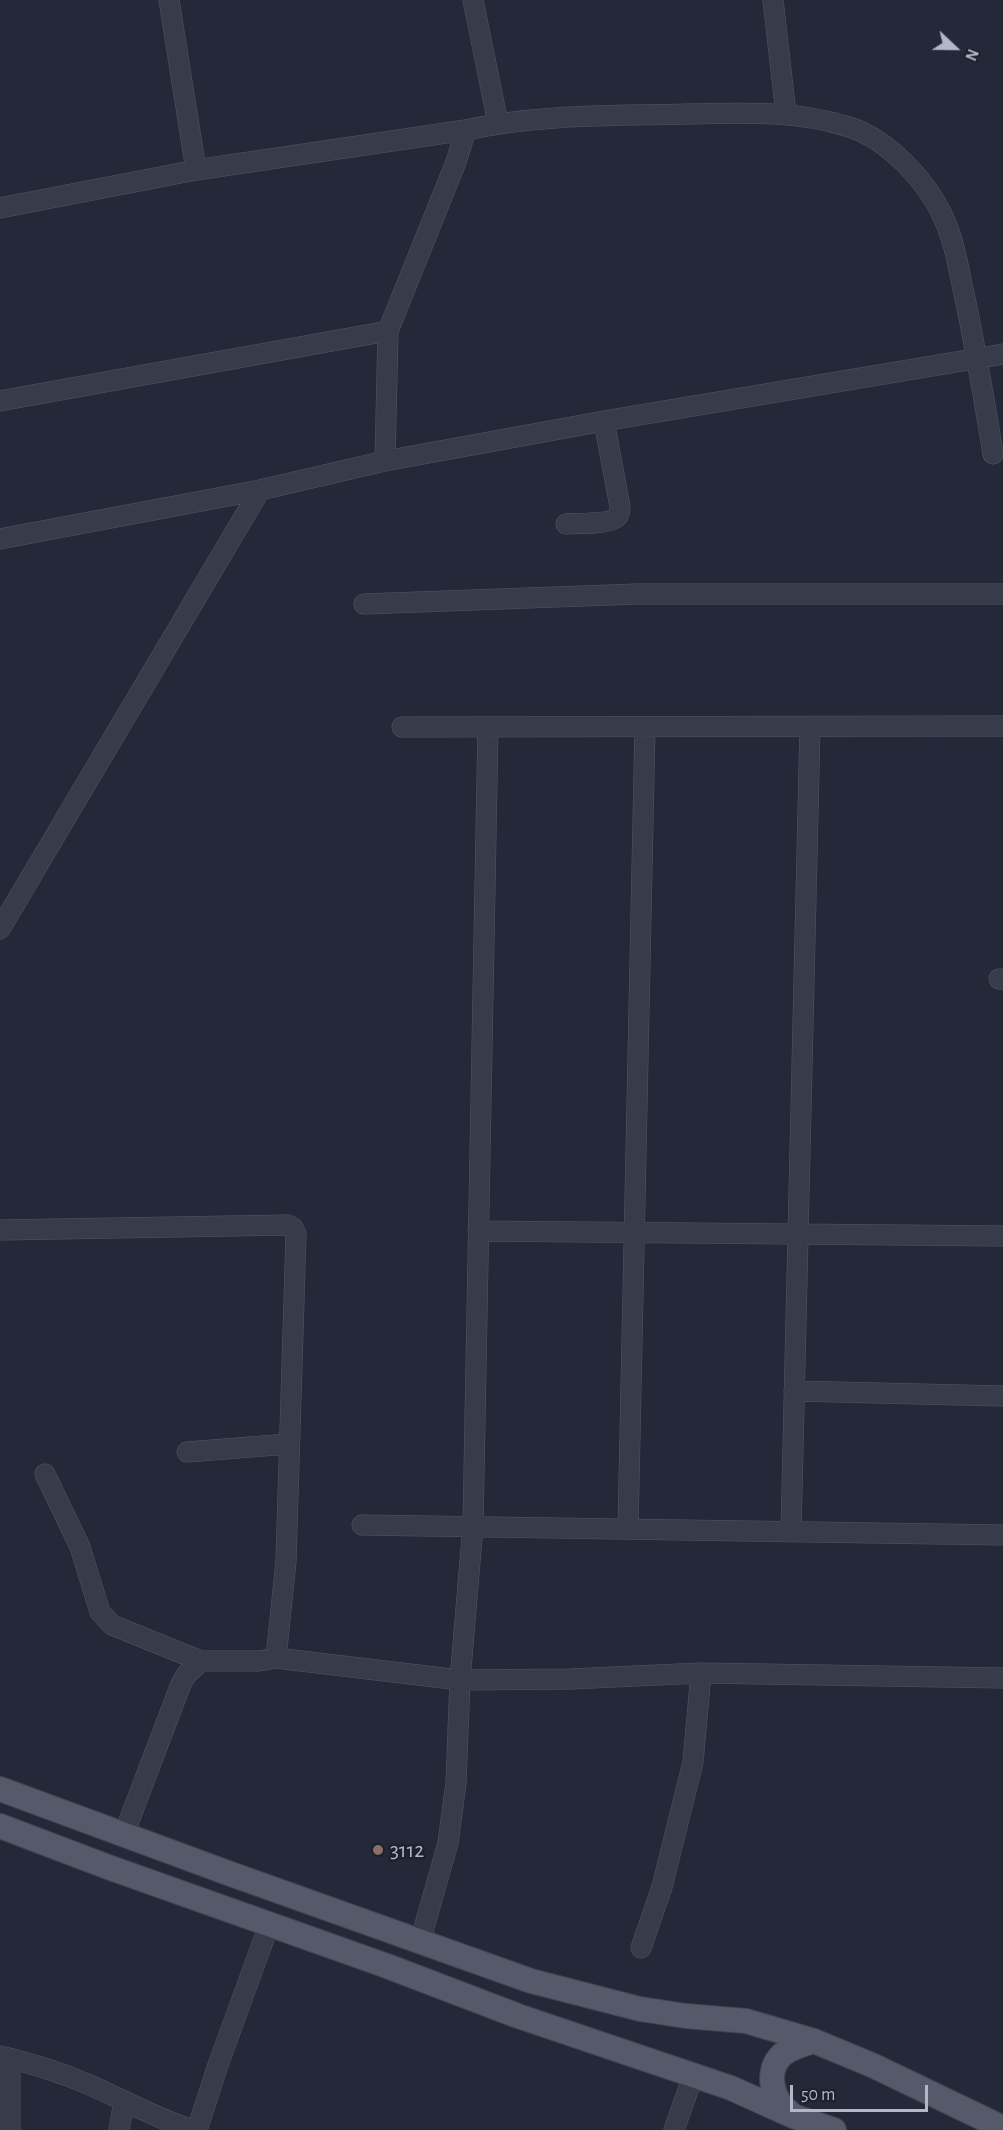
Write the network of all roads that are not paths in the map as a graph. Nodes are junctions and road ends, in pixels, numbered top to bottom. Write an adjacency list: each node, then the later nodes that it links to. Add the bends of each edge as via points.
1 (169, 0): 7 (street)
2 (473, 0): 5 (street)
3 (773, 0): 4 (street)
4 (786, 114): 5 (street, via 652,115); 11 (street, via 863,132 903,162 931,195 952,238)
5 (498, 123): 6 (street)
6 (466, 130): 7 (street); 9 (street)
7 (196, 170): 8 (street)
8 (0, 208)
9 (388, 331): 12 (street); 15 (street)
10 (1003, 354): 11 (street)
11 (979, 359): 13 (street); 14 (street)
12 (0, 401)
13 (604, 421): 15 (street); 17 (street, via 619,514 609,521)
14 (993, 454)
15 (385, 461): 16 (street)
16 (260, 490): 18 (street); 26 (street)
17 (566, 524)
18 (0, 539)
19 (1003, 594): 20 (street, via 637,594)
20 (363, 604)
21 (1003, 726): 25 (street)
22 (402, 727): 23 (street)
23 (488, 727): 24 (street); 28 (street)
24 (645, 727): 25 (street); 29 (street)
25 (810, 727): 30 (street)
26 (0, 929)
27 (0, 1230): 34 (street, via 288,1225 293,1228 296,1234)
28 (478, 1231): 29 (street); 38 (street)
29 (634, 1232): 30 (street); 39 (street)
30 (798, 1234): 31 (street); 32 (street)
31 (1003, 1236)
32 (794, 1391): 33 (street); 40 (street)
33 (1003, 1396)
34 (288, 1444): 35 (street); 42 (street, via 286,1561)
35 (188, 1452)
36 (45, 1474): 43 (street, via 80,1547 105,1619)
37 (362, 1524): 38 (street)
38 (473, 1526): 39 (street); 46 (street)
39 (628, 1529): 40 (street)
40 (791, 1532): 41 (street)
41 (1003, 1535)
42 (276, 1658): 43 (street); 46 (street)
43 (201, 1661): 49 (street, via 181,1684)
44 (701, 1673): 45 (street); 46 (street); 52 (street, via 693,1762 662,1887)
45 (1003, 1678)
46 (460, 1680): 51 (street, via 456,1783 448,1843)
47 (0, 1789): 49 (main road)
48 (0, 1826): 50 (main road)
49 (124, 1834): 51 (main road)
50 (269, 1925): 55 (main road); 62 (street)
51 (420, 1942): 53 (main road, via 531,1982 604,2001 687,2016 746,2021)
52 (641, 1947)
53 (814, 2041): 57 (main road, via 784,2053 774,2069 773,2093); 58 (main road)
54 (5, 2057): 56 (street, via 75,2079); 59 (street)
55 (693, 2076): 57 (main road); 63 (street)
56 (123, 2101): 60 (street); 61 (street)
57 (793, 2116): 64 (main road)
58 (1003, 2128)
59 (10, 2130)
60 (118, 2130)
61 (193, 2130)
62 (197, 2130)
63 (674, 2130)
64 (834, 2130)

